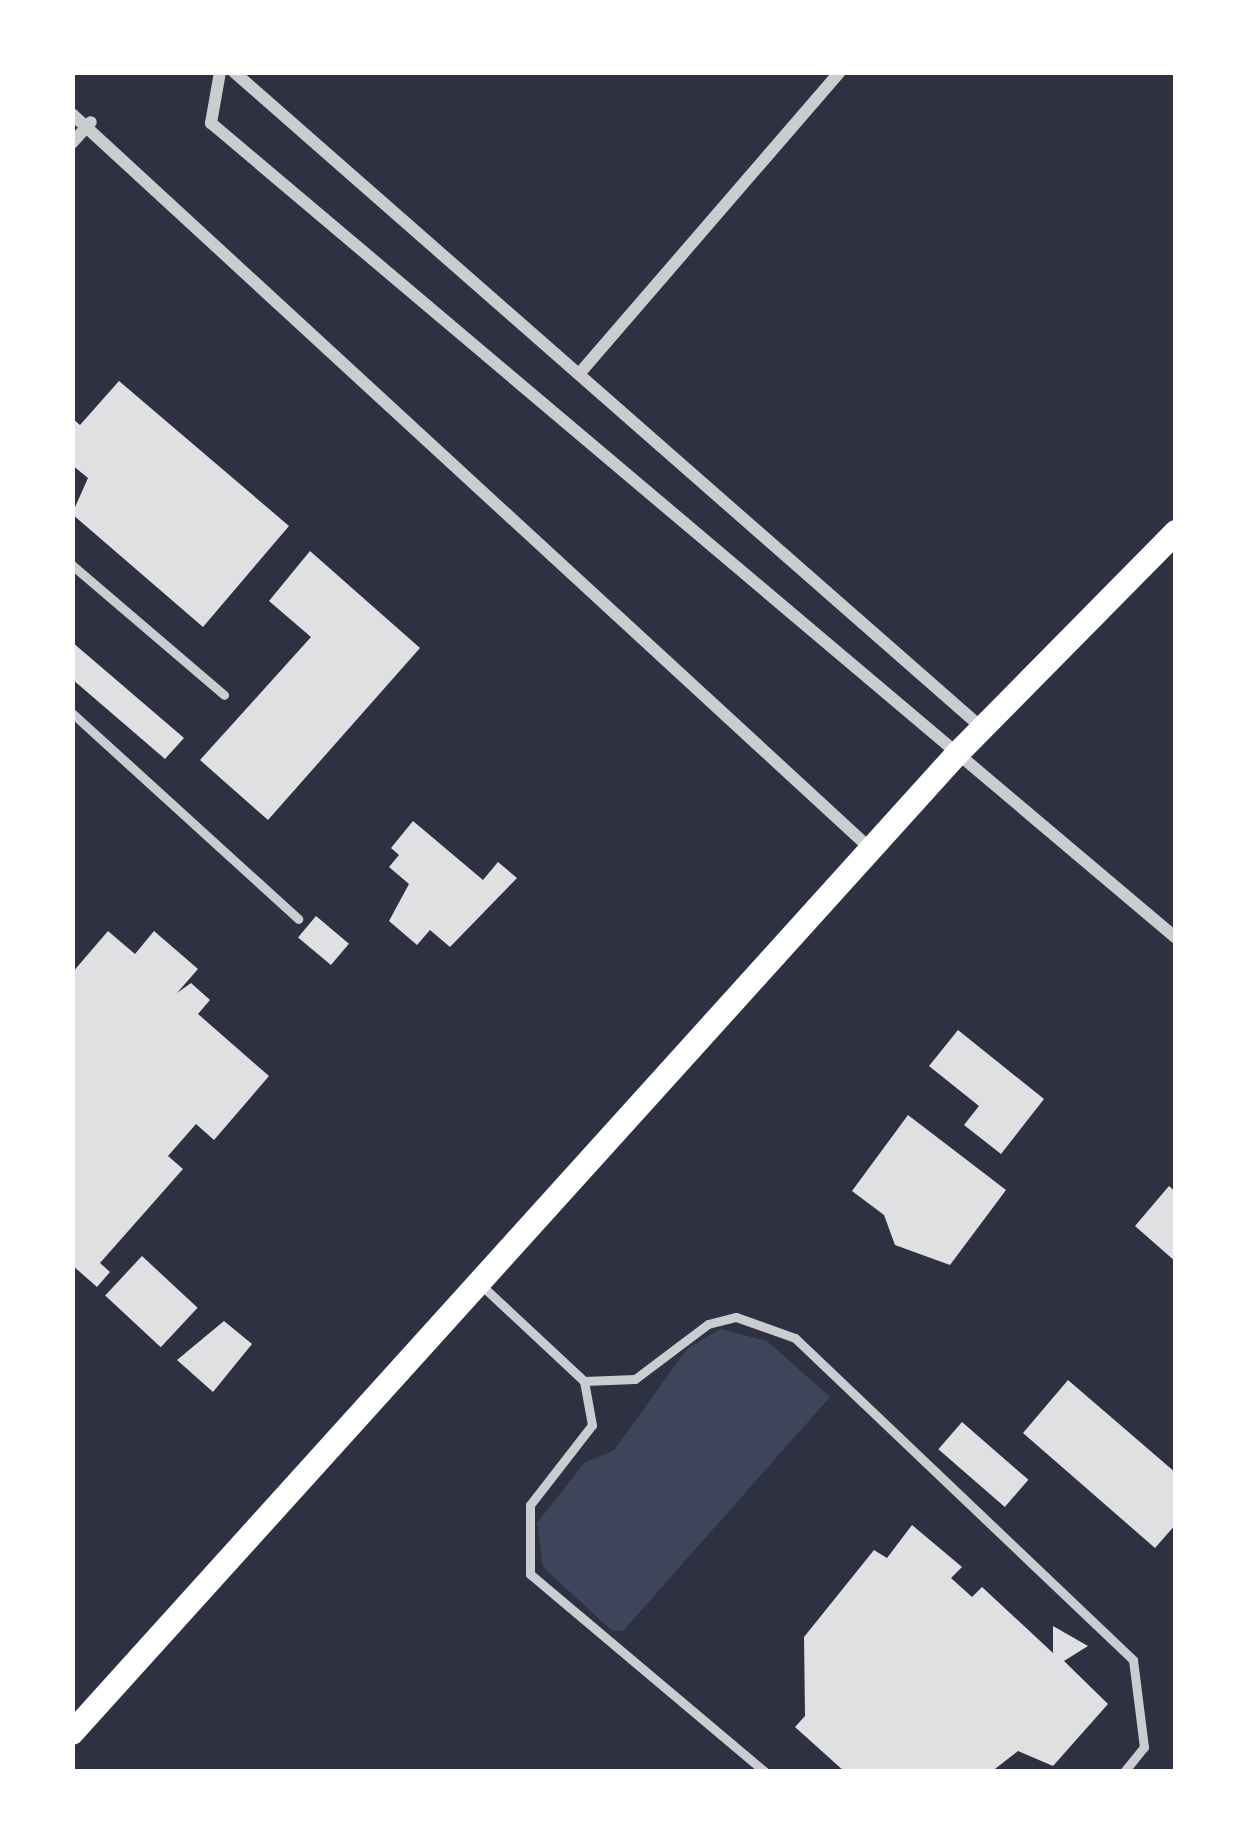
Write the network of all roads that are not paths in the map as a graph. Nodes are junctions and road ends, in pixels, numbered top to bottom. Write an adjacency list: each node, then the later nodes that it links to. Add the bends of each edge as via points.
1 (220, 72): 13 (street, via 211,123)
2 (233, 72): 7 (street)
3 (840, 72): 7 (street)
4 (72, 114): 5 (street)
5 (91, 122): 6 (street); 14 (street)
6 (72, 142)
7 (579, 374): 12 (street)
8 (1176, 532): 12 (main road)
9 (72, 565): 10 (lane)
10 (224, 695)
11 (72, 713): 15 (lane)
12 (982, 728): 13 (main road)
13 (955, 756): 14 (main road); 16 (street)
14 (874, 852): 17 (main road)
15 (298, 919)
16 (1176, 938)
17 (480, 1284): 18 (lane); 19 (main road)
18 (584, 1381): 20 (lane, via 592,1426 530,1505 530,1574); 21 (lane, via 635,1378 708,1324 736,1317 795,1339 1133,1660 1144,1747)
19 (72, 1733)
20 (765, 1772)
21 (1124, 1772)

